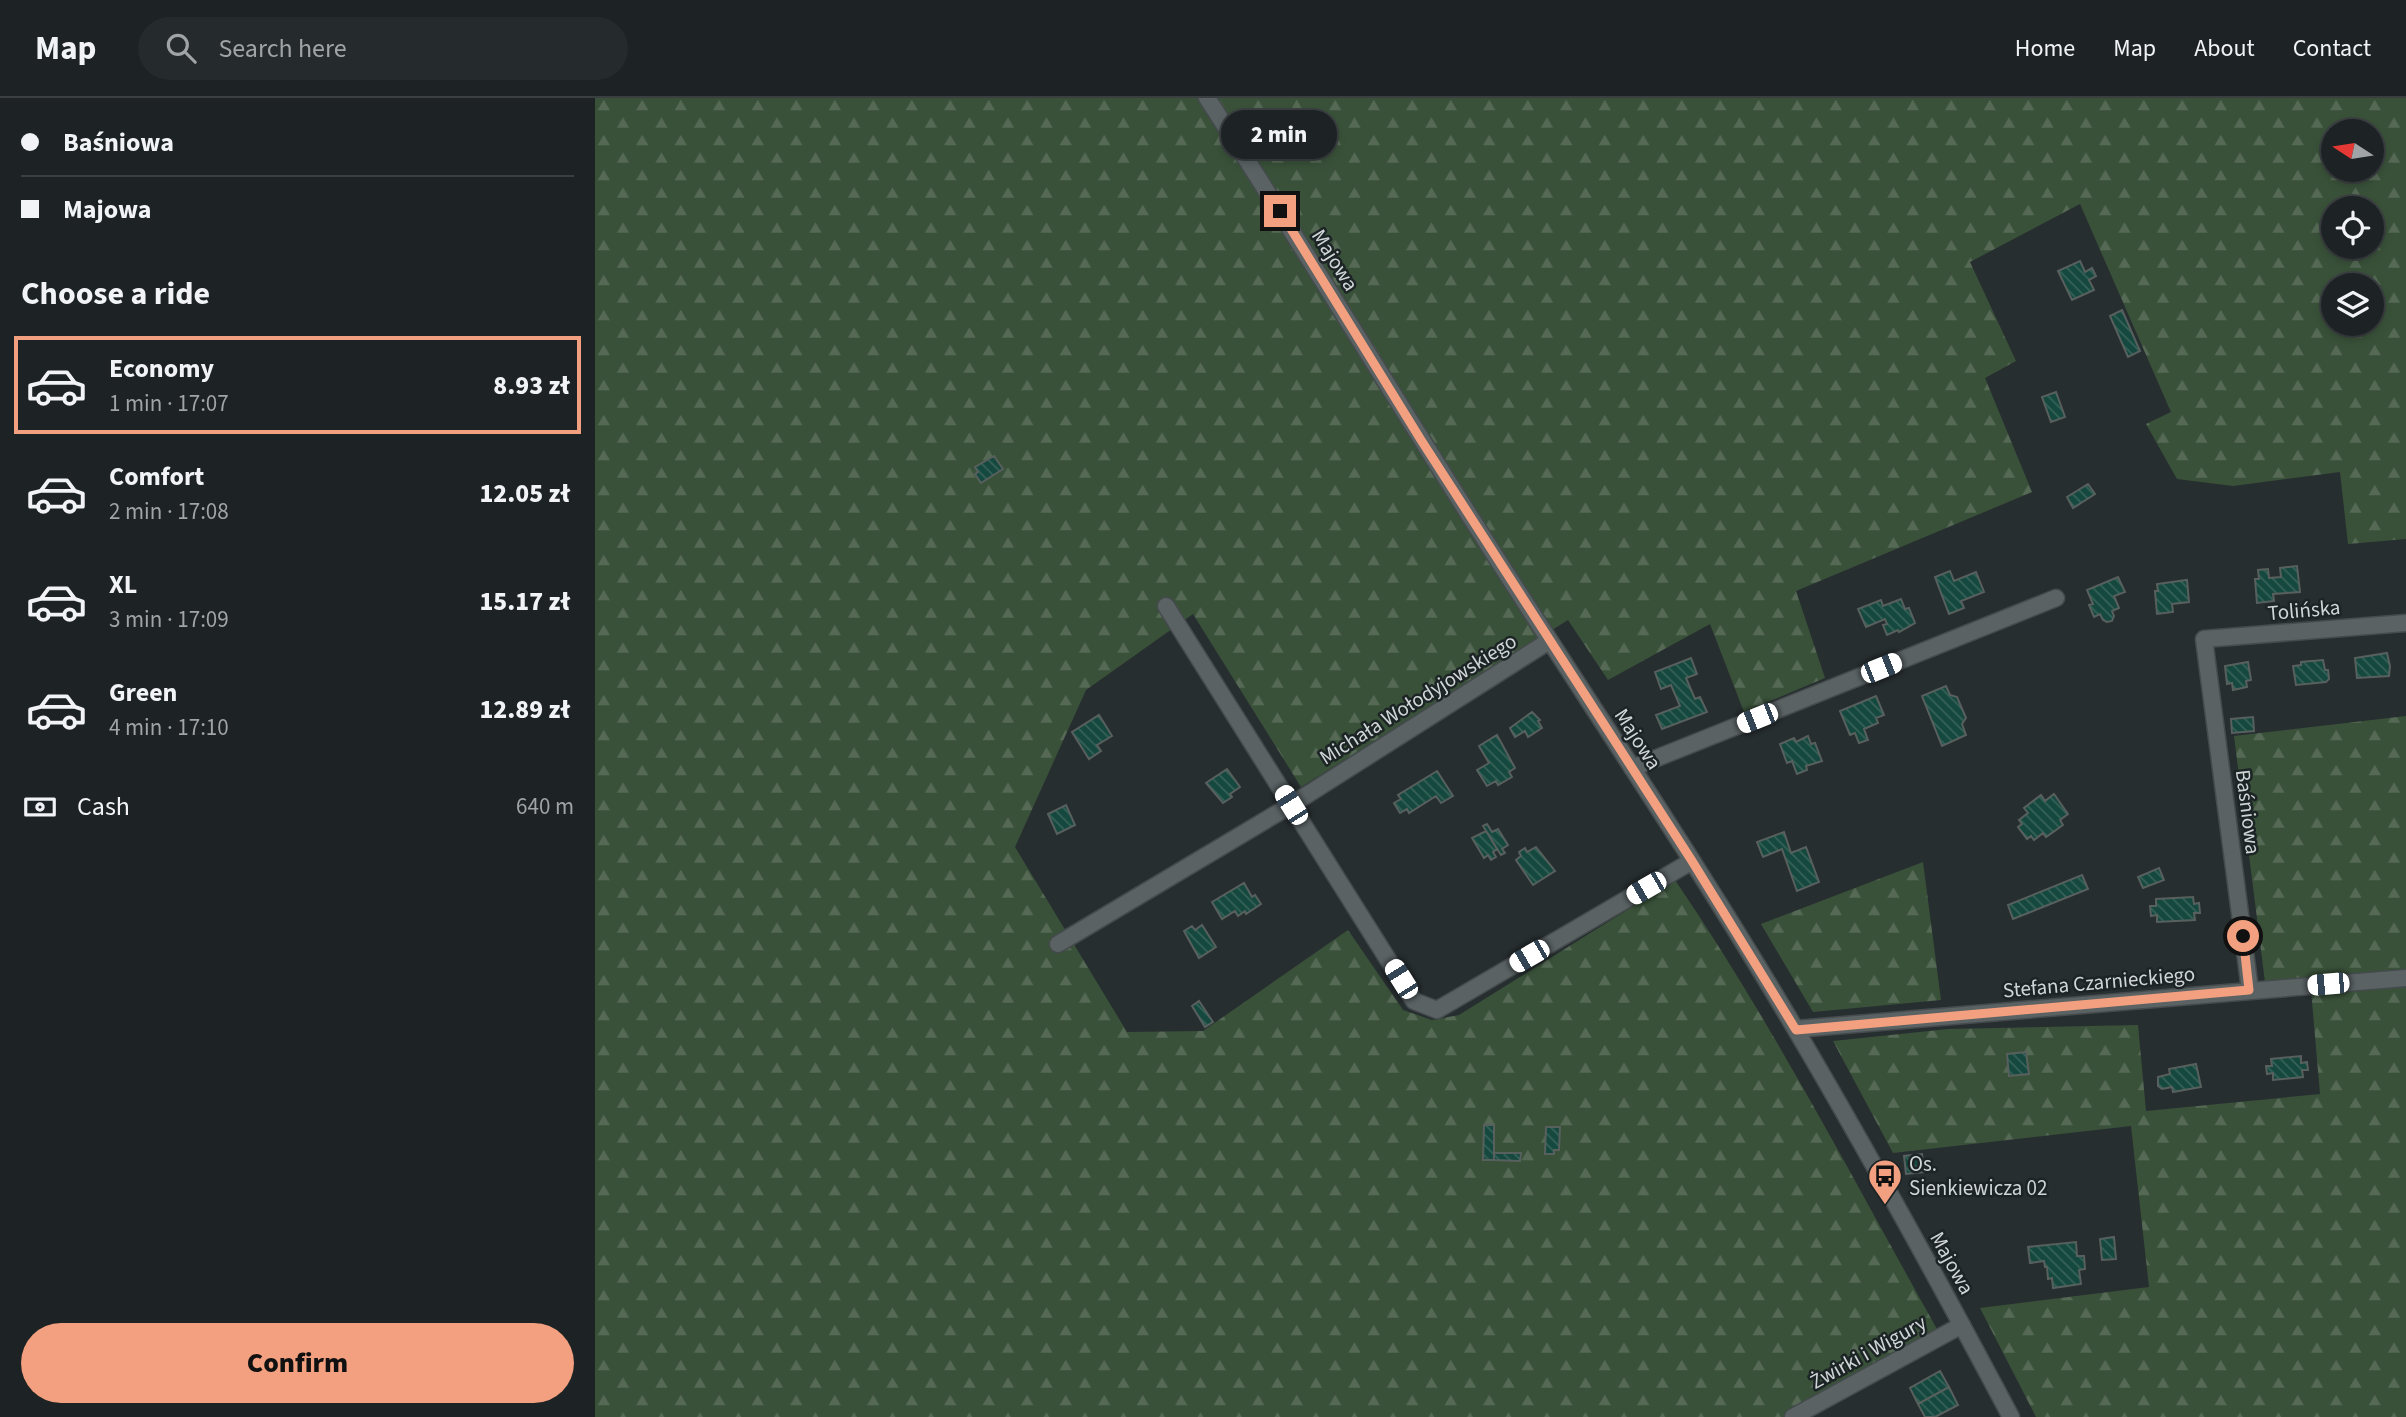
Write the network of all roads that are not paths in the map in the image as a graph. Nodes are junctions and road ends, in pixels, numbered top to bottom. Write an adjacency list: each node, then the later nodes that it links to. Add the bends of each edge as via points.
1 (1207, 98): 6 (street, Majowa)
2 (2056, 598): 7 (street)
3 (1166, 606): 8 (street)
4 (2406, 623): 5 (street, Tolińska)
5 (2204, 639): 12 (street, Baśniowa)
6 (1549, 641): 7 (street, Majowa); 8 (street, Michała Wołodyjowskiego)
7 (1632, 768): 9 (street, Majowa)
8 (1291, 805): 9 (street, via 1414,1001 1437,1010); 10 (street, Michała Wołodyjowskiego)
9 (1692, 861): 13 (street, Majowa)
10 (1058, 944)
11 (2406, 978): 12 (street, Stefana Czarnieckiego)
12 (2249, 990): 13 (street, Stefana Czarnieckiego)
13 (1796, 1030): 14 (street, Majowa)
14 (1962, 1325): 15 (street, Żwirki i Wigury); 16 (street, Majowa)
15 (1794, 1417)
16 (2011, 1417)

